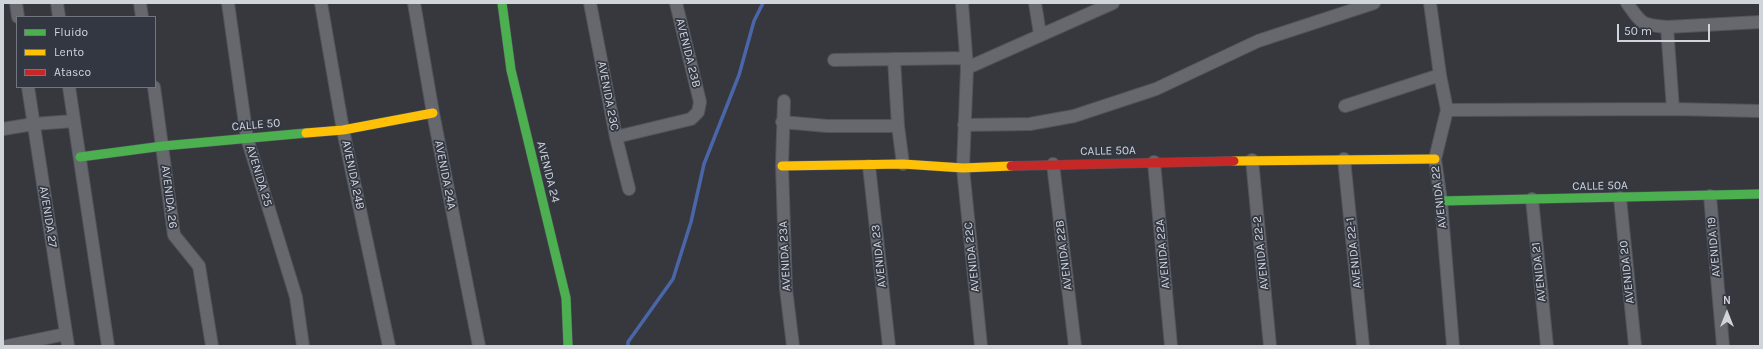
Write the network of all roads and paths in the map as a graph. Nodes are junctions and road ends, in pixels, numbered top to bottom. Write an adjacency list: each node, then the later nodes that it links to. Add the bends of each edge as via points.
1 (16, 3): 16 (street)
2 (57, 3): 17 (street)
3 (140, 3): 18 (street)
4 (228, 3): 43 (street, AVENIDA 25)
5 (321, 3): 41 (street, AVENIDA 24B)
6 (414, 3): 34 (street, AVENIDA 24A)
7 (502, 3): 68 (street, AVENIDA 24, via 511,70 566,298)
8 (590, 3): 42 (street, AVENIDA 23C)
9 (676, 3): 42 (street, AVENIDA 23B, via 700,102 698,112 691,119)
10 (962, 3): 24 (street, AVENIDA 22C)
11 (1035, 3): 21 (street)
12 (1113, 3): 21 (street)
13 (1374, 3): 38 (street, via 1258,41 1156,89 1074,116 1030,124)
14 (1430, 3): 25 (street, AVENIDA 22)
15 (1627, 3): 20 (street, via 1640,22 1648,26)
16 (18, 16)
17 (59, 16)
18 (142, 16)
19 (1760, 22): 20 (street)
20 (1667, 27): 31 (street)
21 (1040, 34): 24 (street)
22 (894, 58): 23 (street); 24 (street); 39 (street)
23 (834, 60)
24 (967, 63): 38 (street, AVENIDA 22C)
25 (1440, 75): 30 (street); 32 (street, AVENIDA 22)
26 (28, 88): 37 (street, AVENIDA 27)
27 (69, 88): 35 (street)
28 (154, 88): 44 (street, AVENIDA 26)
29 (784, 101): 36 (street, AVENIDA 23A)
30 (1345, 106)
31 (1673, 109): 32 (street); 33 (street)
32 (1447, 110): 48 (street, AVENIDA 22)
33 (1760, 110)
34 (433, 113): 41 (street, CALLE 50); 67 (street, AVENIDA 24A)
35 (74, 121): 37 (street); 45 (street)
36 (782, 122): 39 (street, via 827,126); 52 (street, AVENIDA 23A)
37 (33, 124): 40 (street); 61 (street, AVENIDA 27)
38 (964, 125): 54 (street, AVENIDA 22C)
39 (898, 126): 50 (street)
40 (3, 129)
41 (343, 130): 43 (street, CALLE 50); 66 (street, AVENIDA 24B)
42 (616, 137): 55 (street, AVENIDA 23C)
43 (247, 138): 44 (street, CALLE 50); 65 (street, AVENIDA 25, via 296,297)
44 (163, 146): 45 (street, CALLE 50); 64 (street, AVENIDA 26, via 174,235 199,266)
45 (80, 157): 63 (street)
46 (1344, 159): 47 (street, CALLE 50A); 48 (street, CALLE 50A); 75 (street, AVENIDA 22-1)
47 (1252, 160): 49 (street, CALLE 50A); 74 (street, AVENIDA 22-2)
48 (1435, 160): 60 (street, AVENIDA 22)
49 (1154, 162): 51 (street, CALLE 50A); 73 (street, AVENIDA 22A)
50 (903, 164): 53 (street, CALLE 50A); 54 (street, CALLE 50A)
51 (1053, 164): 54 (street, CALLE 50A); 72 (street, AVENIDA 22B)
52 (782, 166): 53 (street, CALLE 50A); 69 (street, AVENIDA 23A, via 786,289)
53 (869, 166): 70 (street, AVENIDA 23)
54 (963, 168): 71 (street, AVENIDA 22C)
55 (628, 189)
56 (1760, 194): 57 (street, CALLE 50A)
57 (1710, 196): 58 (street, CALLE 50A); 79 (street, AVENIDA 19)
58 (1620, 198): 59 (street, CALLE 50A); 78 (street, AVENIDA 20)
59 (1532, 199): 60 (street, CALLE 50A); 77 (street, AVENIDA 21)
60 (1441, 201): 76 (street, AVENIDA 22)
61 (67, 340): 62 (street)
62 (7, 346)
63 (108, 346)
64 (212, 346)
65 (303, 346)
66 (389, 346)
67 (479, 346)
68 (568, 346)
69 (793, 346)
70 (889, 346)
71 (981, 346)
72 (1076, 346)
73 (1171, 346)
74 (1270, 346)
75 (1363, 346)
76 (1454, 346)
77 (1547, 346)
78 (1635, 346)
79 (1723, 346)

